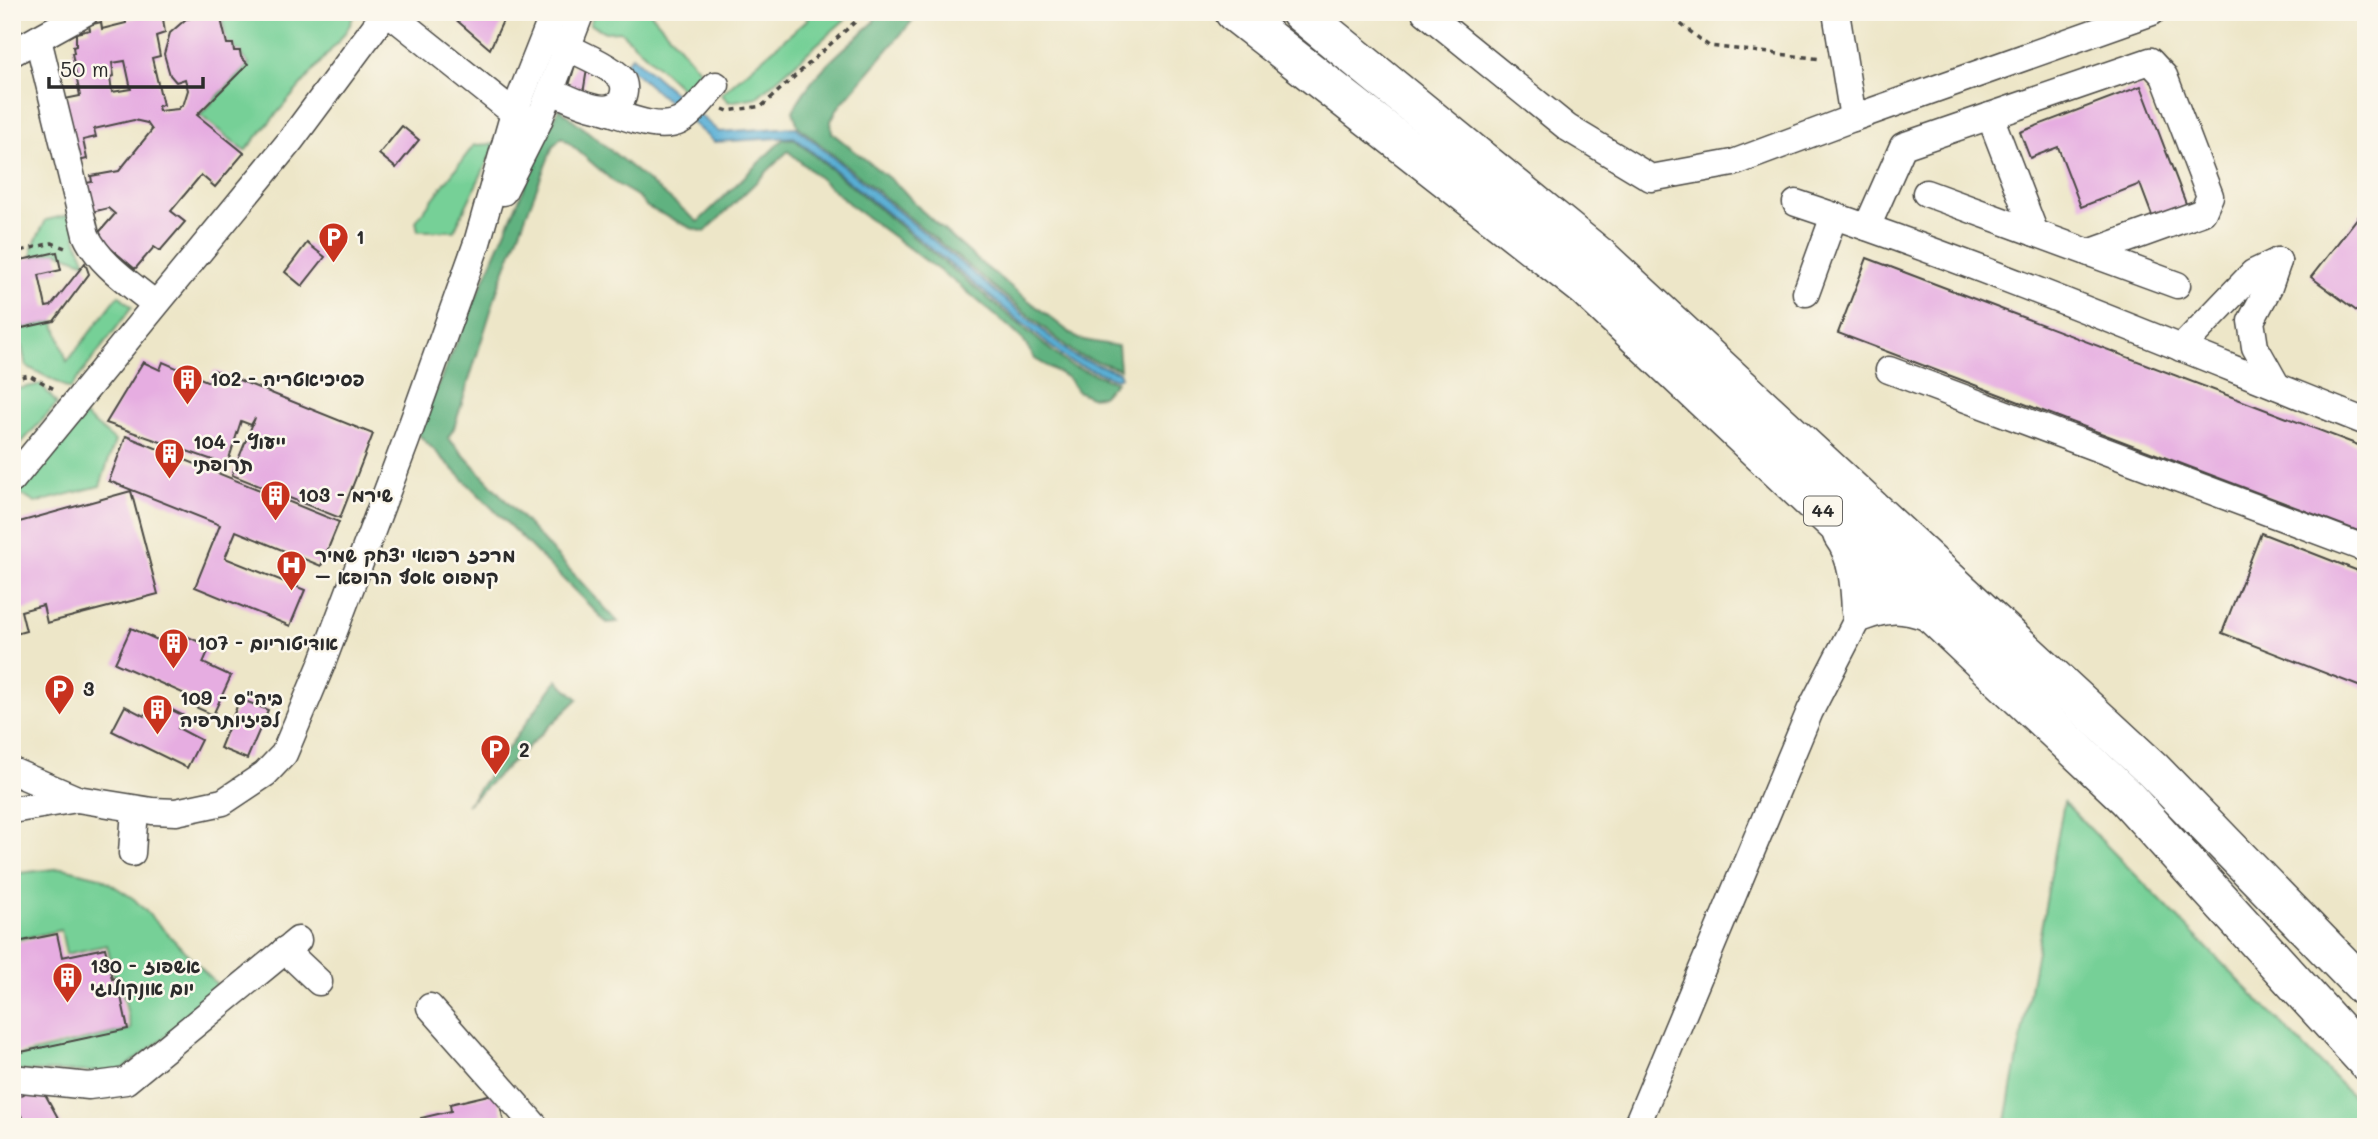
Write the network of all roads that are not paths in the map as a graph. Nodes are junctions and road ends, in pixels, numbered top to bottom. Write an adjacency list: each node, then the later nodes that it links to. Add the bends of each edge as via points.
1 (86, 12): 10 (street)
2 (387, 12): 17 (street); 27 (street, via 291,140)
3 (554, 12): 11 (street)
4 (581, 12): 11 (street)
5 (1234, 12): 33 (highway, 44, via 1585,286)
6 (1300, 12): 43 (highway, 44, via 1601,258 2153,771)
7 (1425, 12): 18 (street, via 1568,128 1651,178 1733,163)
8 (1836, 12): 18 (street)
9 (2152, 12): 18 (street)
10 (38, 39): 12 (street); 27 (street, via 86,235 103,261)
11 (557, 43): 13 (street); 15 (street, via 621,78 621,100); 17 (street)
12 (12, 53)
13 (552, 91): 15 (street); 17 (street)
14 (700, 102): 15 (street, via 664,125)
15 (603, 110)
16 (1990, 116): 22 (street, via 1903,146); 23 (street); 24 (street, via 2150,61 2164,76 2210,196 2203,212)
17 (526, 118): 39 (street, via 331,641 284,754 265,774 223,802 176,812)
18 (1853, 118)
19 (1926, 193): 23 (street)
20 (1796, 203): 21 (street)
21 (1834, 216): 22 (street); 26 (street)
22 (1867, 227): 28 (street)
23 (2035, 233): 24 (street)
24 (2089, 253): 25 (street)
25 (2177, 285)
26 (1806, 293)
27 (155, 304): 32 (street)
28 (2181, 348): 30 (street); 30 (street, via 2253,273 2278,261 2251,321 2255,347)
29 (1889, 370): 34 (street)
30 (2277, 386): 31 (street)
31 (2366, 422)
32 (12, 480)
33 (1827, 516): 35 (highway, via 1846,540 1860,578); 36 (highway, 44)
34 (2366, 550)
35 (1861, 612): 36 (highway, via 1885,604); 48 (street, via 1810,711)
36 (1930, 612): 45 (highway, 44, via 2127,798)
37 (12, 771): 38 (street)
38 (77, 799): 39 (street); 40 (street)
39 (135, 808): 41 (street)
40 (12, 810)
41 (132, 853)
42 (319, 982): 46 (street, via 291,945 126,1081 89,1086)
43 (2366, 989)
44 (429, 1007): 47 (street)
45 (2366, 1061)
46 (12, 1078)
47 (536, 1127)
48 (1636, 1127)

